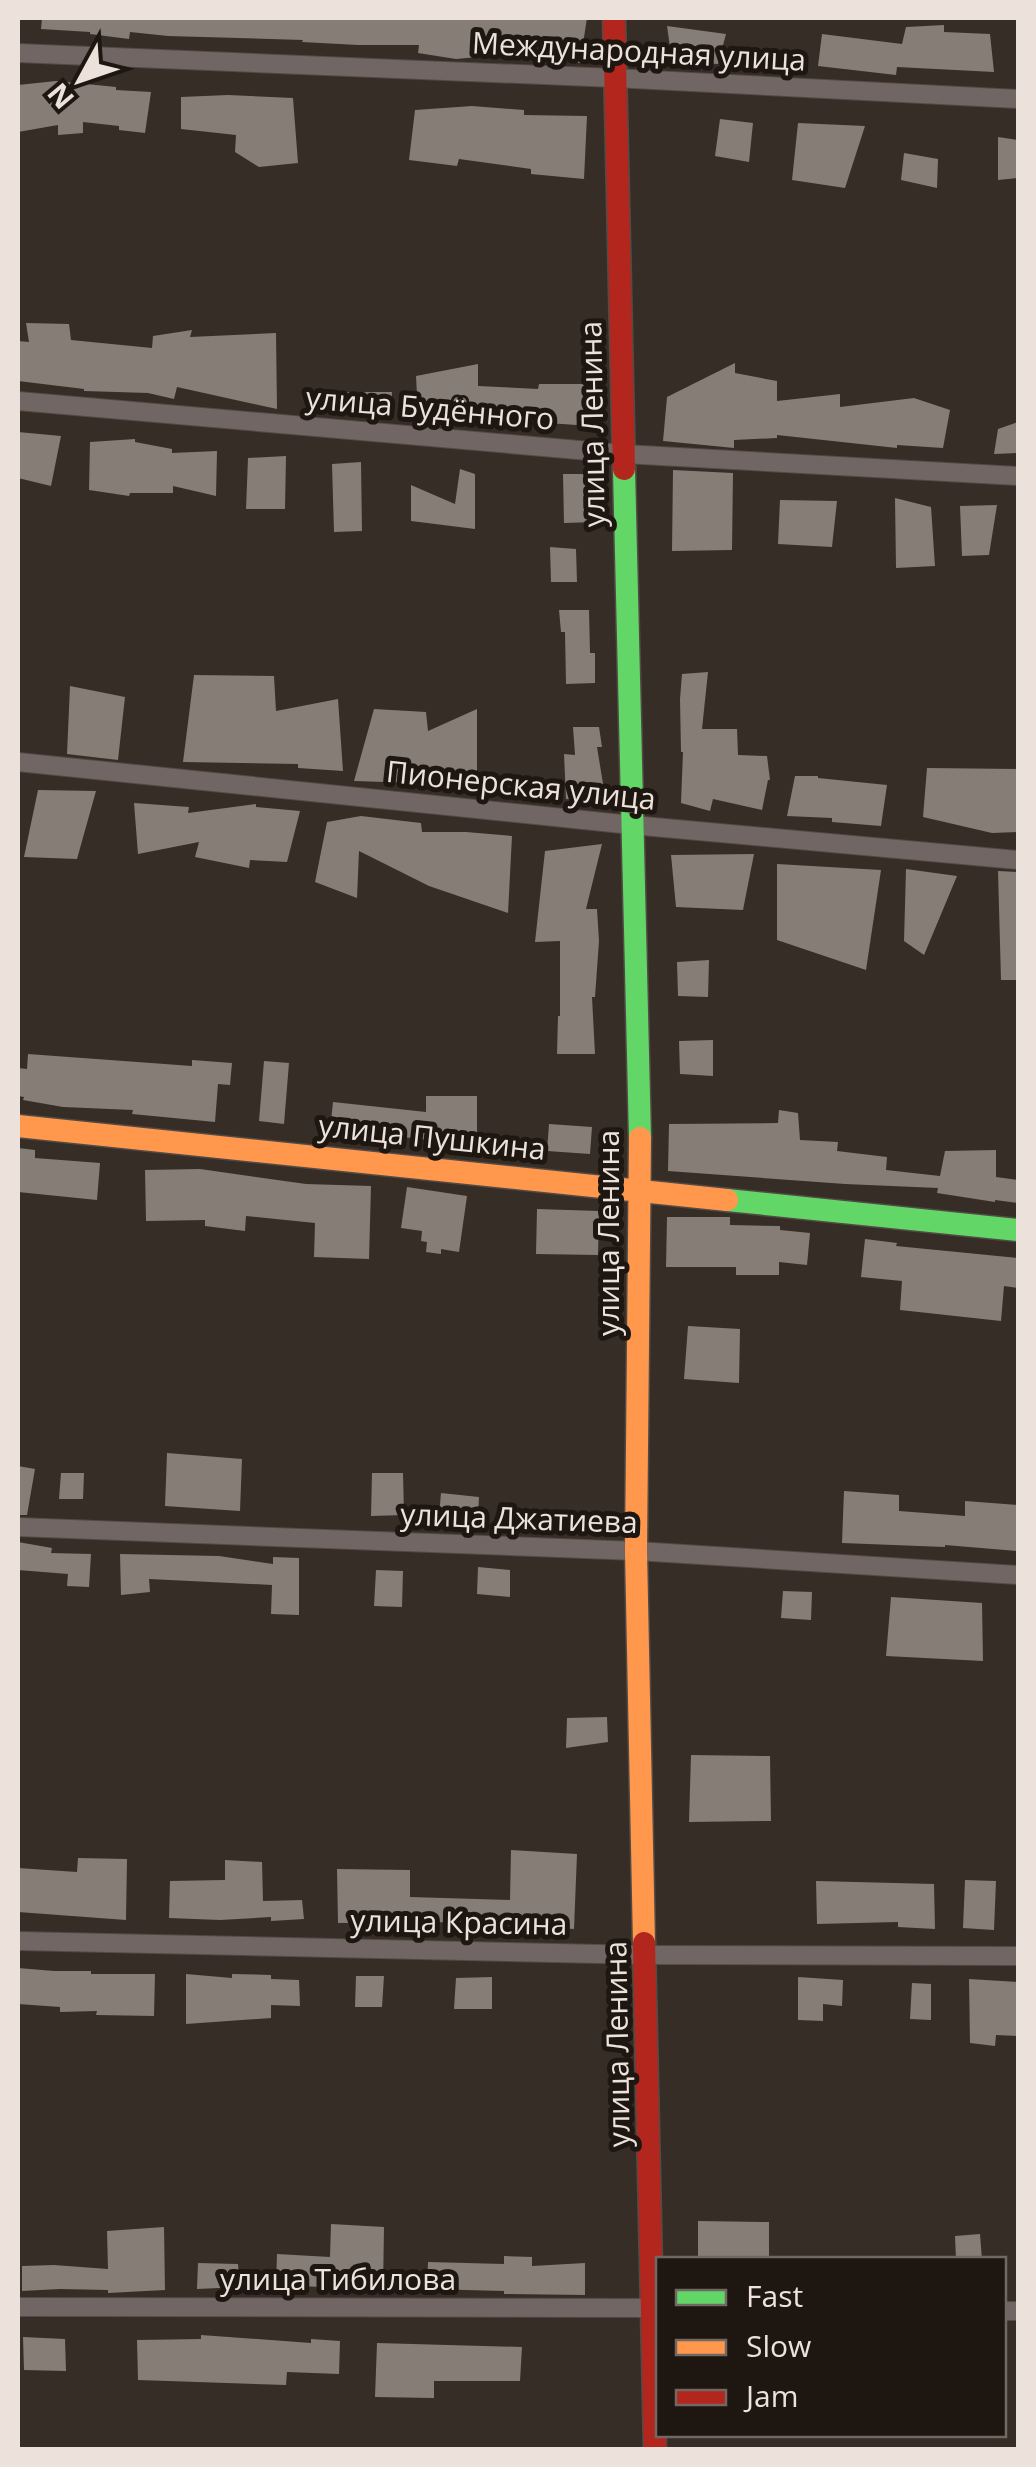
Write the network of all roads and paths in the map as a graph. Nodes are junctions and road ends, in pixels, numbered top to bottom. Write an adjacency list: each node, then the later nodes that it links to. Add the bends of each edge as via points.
1 (614, 18): 3 (street, улица Ленина)
2 (18, 53): 3 (street, Международная улица)
3 (614, 78): 4 (street, Международная улица); 6 (street, улица Ленина)
4 (1018, 99)
5 (18, 401): 6 (street, улица Будённого)
6 (624, 454): 7 (street, улица Будённого); 9 (street, улица Ленина)
7 (1018, 476)
8 (18, 762): 9 (street, Пионерская улица)
9 (632, 825): 10 (street, Пионерская улица); 12 (street, улица Ленина)
10 (1018, 860)
11 (18, 1126): 12 (street, улица Пушкина)
12 (641, 1190): 13 (street, улица Пушкина); 15 (street, улица Ленина)
13 (1018, 1230)
14 (18, 1527): 15 (street, улица Джатиева)
15 (636, 1551): 16 (street, улица Джатиева); 18 (street, улица Ленина)
16 (1018, 1576)
17 (18, 1941): 18 (street, улица Красина)
18 (646, 1955): 19 (street, улица Красина); 21 (street, улица Ленина)
19 (1018, 1956)
20 (18, 2307): 21 (street, улица Тибилова)
21 (656, 2308): 22 (street, улица Ленина)
22 (655, 2450)

